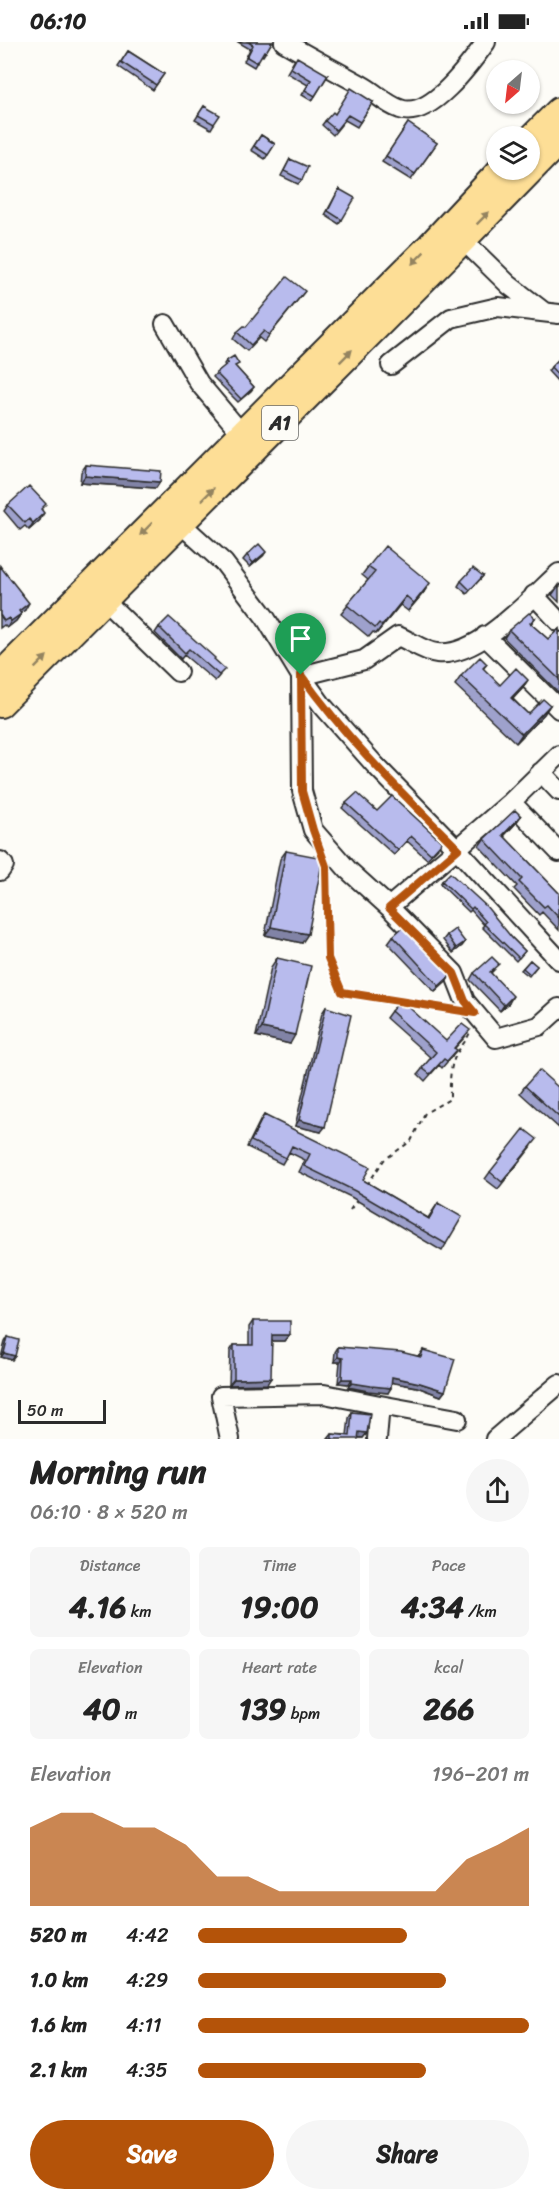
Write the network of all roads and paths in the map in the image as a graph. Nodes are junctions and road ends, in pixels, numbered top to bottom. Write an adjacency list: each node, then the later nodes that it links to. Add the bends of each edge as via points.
1 (284, 42): 3 (street)
2 (486, 42): 3 (street, via 450,88 423,106 406,111 391,105)
3 (310, 48)
4 (559, 111): 5 (highway)
5 (540, 130)
6 (559, 141): 8 (highway, A1, one-way to 6)
7 (492, 180): 13 (highway, A1, one-way to 13)
8 (462, 239): 9 (street, via 509,285); 14 (highway, A1, one-way to 8)
9 (552, 313): 11 (street); 12 (street, via 498,307 451,318)
10 (165, 324): 13 (street, via 199,383)
11 (559, 325)
12 (391, 365)
13 (242, 434): 22 (highway, A1, one-way to 22)
14 (180, 523): 17 (highway, A1); 21 (street, via 225,563)
15 (559, 573): 16 (street)
16 (534, 596): 18 (street); 19 (street)
17 (104, 600): 20 (street); 23 (highway, A1, one-way to 17)
18 (559, 622)
19 (486, 636): 21 (street, via 464,648 436,654 398,636 364,660); 24 (street)
20 (177, 672)
21 (301, 675): 29 (street, via 375,765); 34 (street, via 302,791 313,830)
22 (0, 676)
23 (0, 704)
24 (559, 709)
25 (559, 755): 26 (street)
26 (541, 772): 27 (street); 28 (street)
27 (559, 791)
28 (511, 802): 29 (street); 30 (street)
29 (458, 849): 34 (street); 35 (street)
30 (559, 852)
31 (0, 861): 33 (street, via 4,865)
32 (326, 866): 37 (path, via 328,958 342,992)
33 (0, 871)
34 (389, 908): 37 (street, via 454,973 465,1001)
35 (559, 960)
36 (559, 1008): 37 (street, via 539,1026 496,1038)
37 (475, 1013): 38 (path, via 468,1040 456,1054 450,1072 450,1099 425,1113 411,1141 384,1160)
38 (350, 1210)
39 (559, 1384): 44 (street)
40 (380, 1405): 41 (street); 42 (street, via 324,1394 221,1395); 43 (street)
41 (457, 1419)
42 (230, 1439)
43 (377, 1439)
44 (495, 1439)

